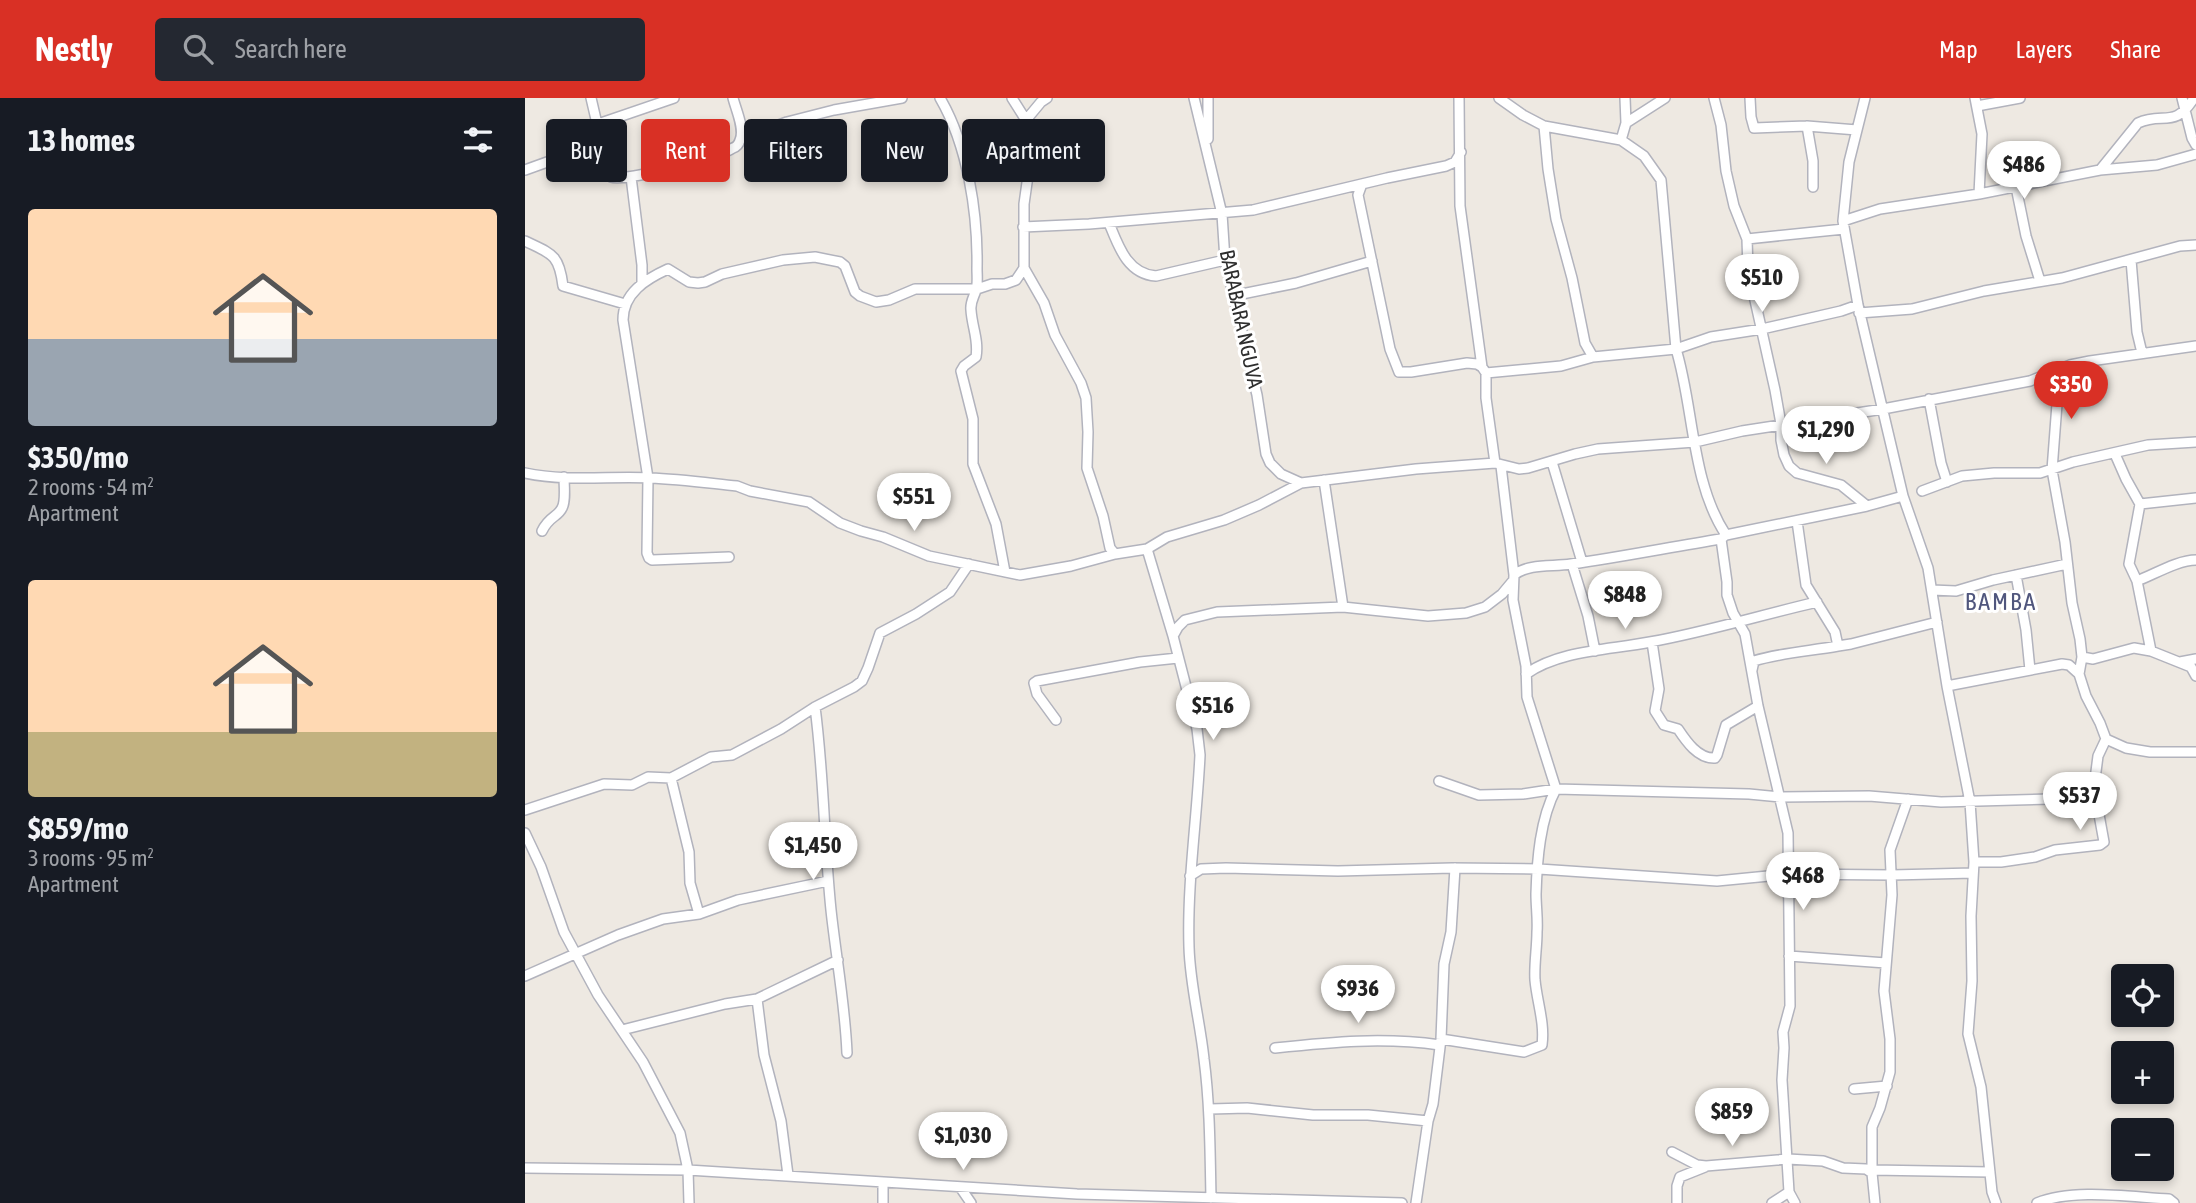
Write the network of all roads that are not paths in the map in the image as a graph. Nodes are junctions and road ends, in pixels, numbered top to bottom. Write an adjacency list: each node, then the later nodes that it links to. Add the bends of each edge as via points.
1 (591, 98): 22 (street)
2 (674, 98): 23 (street)
3 (733, 98): 30 (street)
4 (900, 98): 30 (street, via 786,122)
5 (940, 98): 61 (street, via 968,173 978,247)
6 (1012, 98): 24 (street)
7 (1047, 98): 25 (street)
8 (1194, 98): 33 (street, BARABARA NGUVA)
9 (1208, 98): 33 (street)
10 (1459, 98): 34 (street)
11 (1499, 98): 28 (street)
12 (1625, 98): 26 (street)
13 (1665, 98): 26 (street)
14 (1714, 98): 52 (street, via 1725,170)
15 (1750, 98): 27 (street, via 1755,128)
16 (1865, 98): 29 (street)
17 (2019, 98): 20 (street)
18 (2182, 98): 21 (street)
19 (2194, 98): 21 (street)
20 (1976, 102): 46 (street, via 1982,134)
21 (2185, 111): 32 (street); 38 (street, via 2138,123)
22 (597, 119)
23 (613, 119)
24 (1025, 119)
25 (1027, 119)
26 (1626, 123): 31 (street)
27 (1807, 125): 29 (street); 44 (street)
28 (1544, 126): 31 (street); 69 (street, via 1556,219 1585,343)
29 (1857, 130): 50 (street)
30 (741, 139): 40 (street, via 736,147 720,154)
31 (1621, 140): 67 (street, via 1644,156 1661,180)
32 (2196, 145)
33 (1207, 147): 48 (street, BARABARA NGUVA)
34 (1461, 152): 42 (street, via 1446,166); 70 (street, via 1461,206)
35 (2196, 154): 38 (street, via 2157,165)
36 (546, 162): 37 (street)
37 (525, 170)
38 (2100, 170): 45 (street)
39 (627, 177): 40 (street)
40 (631, 177): 60 (street)
41 (1027, 182): 51 (street)
42 (1362, 184): 43 (street); 47 (street)
43 (1350, 186): 47 (street); 48 (street)
44 (1813, 187)
45 (2015, 187): 46 (street); 59 (street)
46 (1979, 194): 50 (street, via 1879,209)
47 (1358, 195): 57 (street)
48 (1223, 214): 49 (street); 55 (street, BARABARA NGUVA)
49 (1109, 223): 51 (street); 55 (street, via 1121,253 1148,276)
50 (1843, 225): 52 (street); 64 (street)
51 (1023, 228): 58 (street)
52 (1747, 239): 65 (street, via 1748,269)
53 (525, 241): 63 (street, via 557,259 563,286)
54 (2196, 244): 56 (street)
55 (1225, 260): 62 (street, BARABARA NGUVA)
56 (2131, 260): 59 (street); 68 (street)
57 (1372, 261): 62 (street); 70 (street, via 1399,372 1467,363)
58 (1024, 268): 61 (street, via 1005,284); 96 (street, via 1086,398 1087,468)
59 (2040, 281): 64 (street, via 1912,309)
60 (642, 282): 61 (street, via 669,269 688,282 705,282 783,260 815,257 840,262 855,292 876,302 915,289); 63 (street)
61 (977, 289): 102 (street, via 970,311 976,357 961,371 973,419 977,478 996,524)
62 (1232, 296): 85 (street, BARABARA NGUVA, via 1266,454 1281,474)
63 (625, 304): 83 (street, via 623,320)
64 (1859, 309): 65 (street); 73 (street)
65 (1762, 329): 67 (street, via 1711,337); 74 (street)
66 (2196, 346): 68 (street)
67 (1676, 349): 69 (street); 75 (street)
68 (2142, 353): 71 (street)
69 (1593, 357): 70 (street, via 1561,366)
70 (1484, 370): 79 (street)
71 (2053, 372): 72 (street, via 2030,381); 80 (street, via 2057,404)
72 (1929, 399): 73 (street); 86 (street)
73 (1883, 409): 74 (street); 88 (street)
74 (1781, 424): 75 (street); 91 (street, via 1783,455 1789,466 1797,473 1841,485)
75 (1695, 442): 78 (street, via 1598,449); 94 (street, via 1709,500)
76 (2196, 442): 77 (street, via 2148,445)
77 (2115, 454): 80 (street); 90 (street)
78 (1552, 462): 79 (street, via 1528,468); 99 (street)
79 (1498, 464): 84 (street); 104 (street)
80 (2052, 470): 86 (street, via 1962,476); 101 (street)
81 (525, 473): 82 (street)
82 (564, 477): 83 (street); 93 (street, via 563,507)
83 (648, 478): 97 (street, via 649,558); 100 (street, via 737,486 809,502 860,531 929,556)
84 (1324, 480): 85 (street); 108 (street)
85 (1301, 482): 95 (street, via 1248,510 1167,537)
86 (1947, 482): 87 (street)
87 (1922, 491)
88 (1903, 496): 91 (street); 106 (street)
89 (2196, 498): 90 (street)
90 (2140, 504): 105 (street, via 2129,564)
91 (1867, 506): 92 (street)
92 (1797, 521): 94 (street); 107 (street, via 1804,578)
93 (542, 531)
94 (1724, 537): 99 (street); 110 (street, via 1727,595)
95 (1147, 549): 96 (street); 111 (street)
96 (1115, 554): 102 (street, via 1042,572)
97 (729, 557)
98 (2196, 560): 105 (street, via 2183,560)
99 (1577, 563): 104 (street, via 1527,569); 114 (street)
100 (969, 564): 102 (street); 127 (street, via 950,592 880,634 862,681)
101 (2067, 564): 103 (street); 116 (street)
102 (1005, 572)
103 (2016, 575): 106 (street, via 1956,591); 120 (street)
104 (1513, 579): 108 (street, via 1485,607 1466,613 1428,616); 122 (street)
105 (2137, 581): 115 (street)
106 (1932, 590): 109 (street)
107 (1817, 602): 110 (street); 113 (street)
108 (1343, 607): 111 (street, via 1217,612 1185,621)
109 (1937, 622): 113 (street); 125 (street)
110 (1737, 623): 112 (street); 121 (street, via 1745,634)
111 (1173, 636): 117 (street)
112 (1651, 642): 114 (street); 126 (street, via 1659,689 1658,718 1678,729 1706,758 1717,755 1726,726)
113 (1838, 646): 121 (street, via 1766,656 1754,661)
114 (1595, 651): 122 (street)
115 (2151, 651): 116 (street, via 2134,648 2093,659); 119 (street)
116 (2082, 657): 123 (street)
117 (1178, 658): 128 (street, via 1037,681 1037,694); 141 (street, via 1197,729)
118 (2196, 659): 119 (street)
119 (2178, 663): 124 (street, via 2191,667)
120 (2030, 670): 123 (street, via 2061,664); 125 (street)
121 (1751, 672): 126 (street)
122 (1526, 674): 133 (street, via 1527,696)
123 (2079, 674): 129 (street)
124 (2196, 676)
125 (1947, 686): 137 (street)
126 (1758, 706): 134 (street)
127 (815, 707): 131 (street, via 731,755 711,757); 147 (street)
128 (1056, 720)
129 (2106, 739): 130 (street, via 2150,752); 140 (street, via 2098,756 2094,787 2104,842 2035,857)
130 (2196, 752)
131 (671, 778): 138 (street, via 604,784); 148 (street)
132 (1440, 781): 133 (street, via 1479,795)
133 (1556, 789): 134 (street); 143 (street, via 1541,832)
134 (1781, 797): 135 (street); 145 (street)
135 (1907, 799): 137 (street); 146 (street, via 1890,850)
136 (2050, 799): 137 (street)
137 (1970, 802): 140 (street)
138 (525, 810)
139 (525, 832): 149 (street)
140 (1973, 862): 144 (street)
141 (1196, 867): 142 (street); 161 (street, via 1190,876 1189,962)
142 (1455, 868): 143 (street); 156 (street)
143 (1539, 869): 145 (street, via 1717,881); 156 (street, via 1534,969 1542,1045 1524,1052)
144 (1973, 873): 146 (street); 169 (street, via 1968,1034 1981,1087)
145 (1789, 874): 146 (street); 150 (street)
146 (1892, 875): 152 (street)
147 (828, 881): 148 (street, via 738,900); 151 (street)
148 (699, 914): 149 (street, via 663,919)
149 (576, 955): 153 (street); 155 (street)
150 (1789, 956): 152 (street); 164 (street, via 1790,1006 1783,1032 1782,1080)
151 (838, 960): 154 (street); 158 (street)
152 (1886, 963): 159 (street, via 1884,991 1891,1056)
153 (525, 976)
154 (757, 999): 155 (street); 170 (street)
155 (622, 1030): 167 (street, via 680,1133)
156 (1440, 1042): 157 (street, via 1361,1040); 162 (street)
157 (1275, 1048)
158 (847, 1053)
159 (1887, 1086): 160 (street); 168 (street, via 1872,1128)
160 (1854, 1089)
161 (1209, 1109): 162 (street); 175 (street)
162 (1428, 1121): 181 (street)
163 (1672, 1152): 165 (street)
164 (1788, 1159): 165 (street); 168 (street); 174 (street)
165 (1706, 1166): 182 (street, via 1680,1177)
166 (525, 1168): 167 (street)
167 (688, 1170): 170 (street); 178 (street)
168 (1872, 1171): 169 (street); 185 (street)
169 (1990, 1172): 186 (street)
170 (788, 1175): 171 (street)
171 (883, 1182): 172 (street); 179 (street)
172 (960, 1187): 173 (street); 177 (street)
173 (981, 1187): 176 (street); 177 (street)
174 (1789, 1192): 183 (street); 184 (street)
175 (1211, 1198): 176 (street); 180 (street)
176 (1148, 1199)
177 (971, 1202)
178 (689, 1203)
179 (883, 1203)
180 (1402, 1203)
181 (1416, 1203)
182 (1677, 1203)
183 (1772, 1203)
184 (1795, 1203)
185 (1875, 1203)
186 (1996, 1203)
187 (2037, 1203): 188 (street, via 2071,1195 2169,1199)
188 (2174, 1203)

